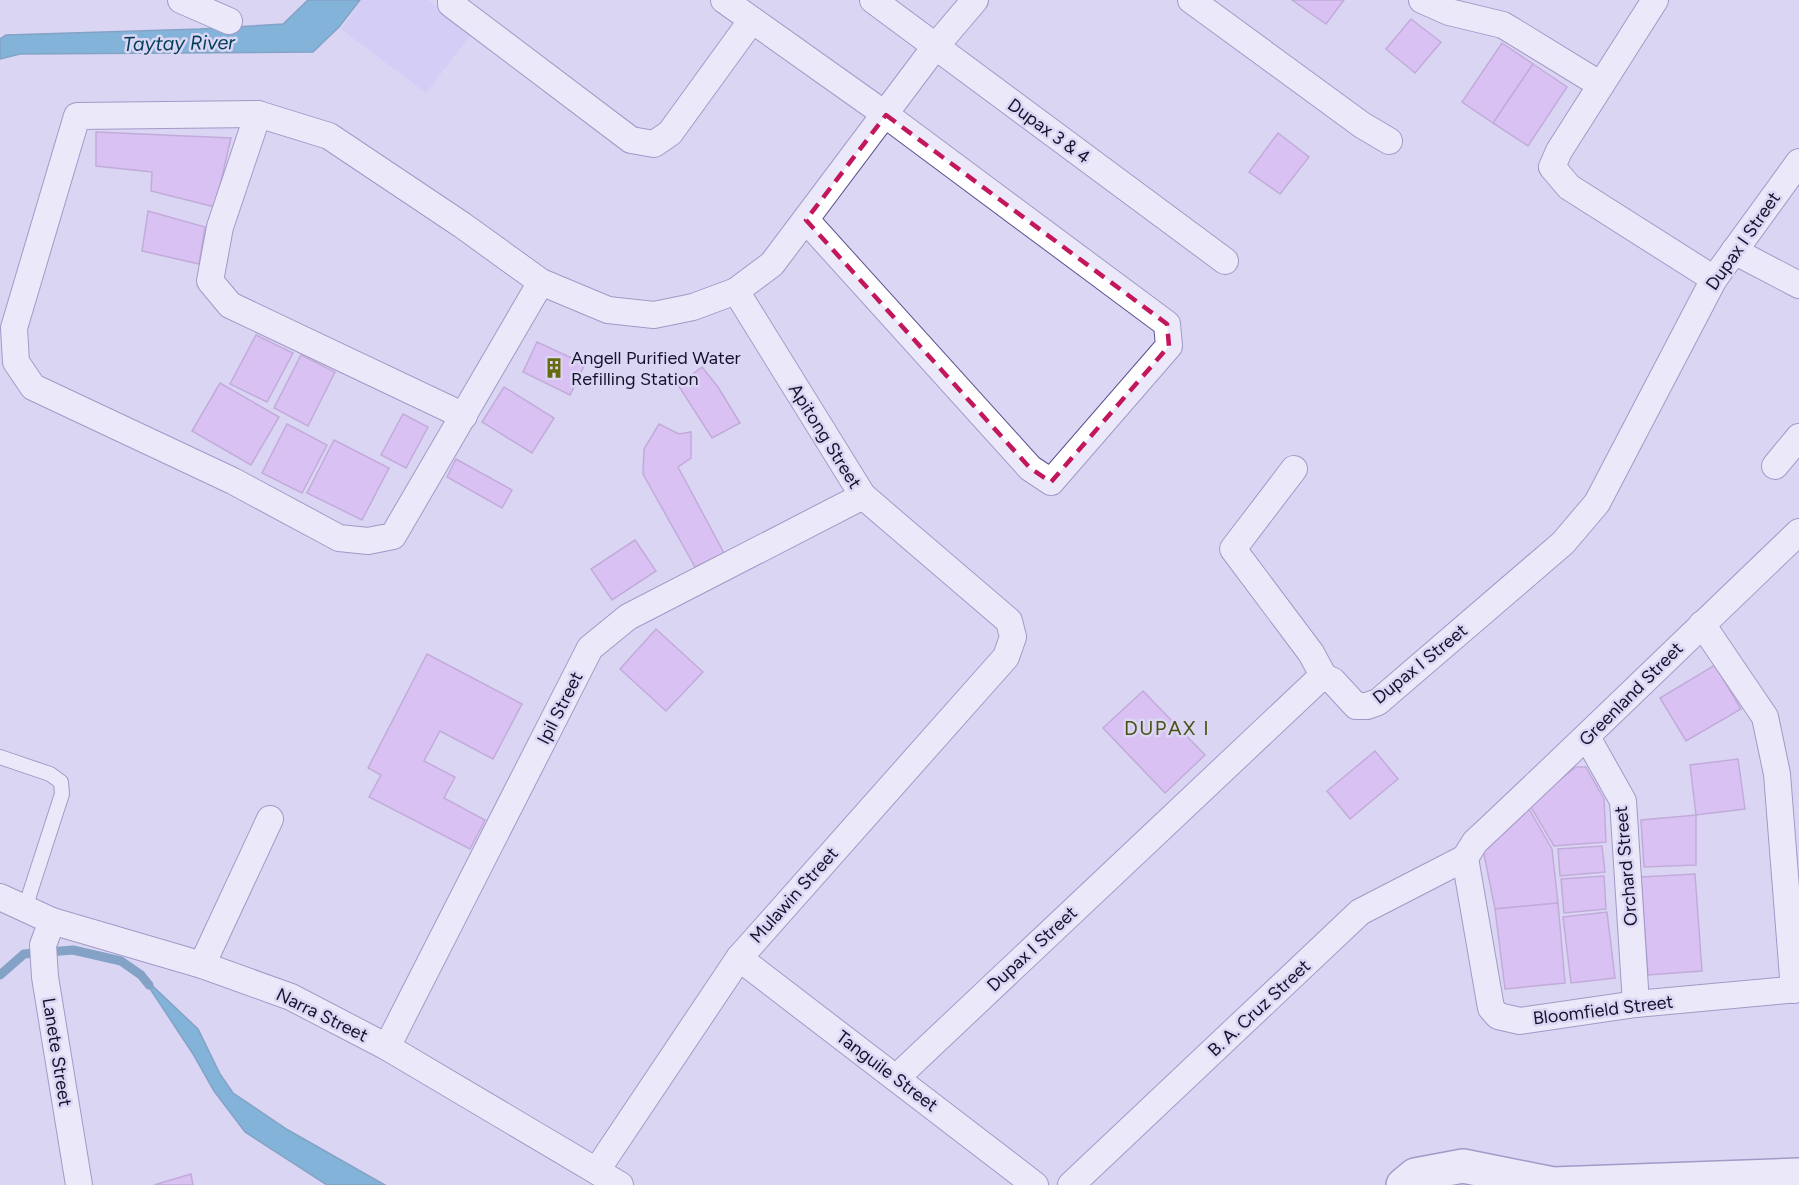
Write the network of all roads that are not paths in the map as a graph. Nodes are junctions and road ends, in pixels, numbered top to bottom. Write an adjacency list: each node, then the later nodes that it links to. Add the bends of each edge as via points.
1 (181, 0): 10 (street)
2 (451, 0): 9 (street, via 451,4 631,140 654,144 670,133)
3 (724, 0): 9 (street)
4 (873, 0): 11 (street, Dupax 3 & 4)
5 (975, 0): 11 (street)
6 (1191, 0): 15 (street)
7 (1422, 0): 12 (street, via 1449,12 1503,25)
8 (1655, 0): 12 (street)
9 (752, 20): 14 (street)
10 (229, 21)
11 (936, 47): 14 (street); 19 (street, Dupax 3 & 4)
12 (1601, 85): 20 (street, via 1552,167 1569,187)
13 (258, 114): 21 (street, via 329,136); 24 (street, via 220,227 210,281 230,305); 24 (street, via 77,116 14,328 16,362 33,387 233,482 339,538 368,541 393,536)
14 (885, 115): 17 (street); 17 (street, via 1167,324 1169,346 1051,482 1030,468)
15 (1389, 141)
16 (1799, 162): 18 (street, Dupax I Street)
17 (806, 220): 23 (street, via 772,264)
18 (1734, 251): 20 (street, Dupax I Street); 22 (street)
19 (1224, 261)
20 (1714, 279): 32 (street, Dupax I Street, via 1597,503 1563,543 1378,702 1356,705)
21 (541, 282): 23 (street, via 608,310 654,315 693,307); 24 (street)
22 (1799, 285)
23 (736, 291): 28 (street, Apitong Street)
24 (464, 416)
25 (1799, 437): 26 (street)
26 (1775, 466)
27 (1294, 469): 32 (street, via 1233,549 1311,653)
28 (863, 496): 31 (street, Apitong Street, via 1009,621); 44 (street, Ipil Street, via 628,617 590,648)
29 (1799, 532): 30 (street, Greenland Street)
30 (1702, 624): 33 (street, Greenland Street); 42 (street, via 1765,717 1777,774)
31 (1013, 637): 40 (street, Mulawin Street, via 1006,657)
32 (1324, 677): 45 (street, Dupax I Street)
33 (1587, 738): 36 (street, Greenland Street, via 1475,842); 43 (street, Orchard Street, via 1623,801)
34 (0, 757): 38 (lane, via 50,774 61,782 62,794)
35 (270, 819): 41 (street)
36 (1466, 858): 43 (street, Bloomfield Street, via 1491,1008 1498,1016 1520,1021); 52 (street, B. A. Cruz Street, via 1360,912)
37 (0, 897): 38 (street, Narra Street)
38 (25, 908): 39 (street, Narra Street)
39 (52, 921): 41 (street, Narra Street); 49 (street, Lanete Street, via 43,945 45,977)
40 (739, 958): 45 (street, Tanguile Street); 46 (street, Mulawin Street)
41 (202, 965): 44 (street, Narra Street, via 291,997)
42 (1796, 989): 43 (street, Bloomfield Street)
43 (1636, 1004)
44 (387, 1047): 46 (street, Narra Street)
45 (896, 1078): 51 (street, Tanguile Street)
46 (597, 1170): 50 (street, Narra Street)
47 (1799, 1175): 48 (street)
48 (1756, 1181): 54 (street)
49 (79, 1185)
50 (620, 1185)
51 (1035, 1185)
52 (1071, 1185)
53 (1403, 1185): 54 (street, via 1414,1175 1463,1166)
54 (1553, 1185)

